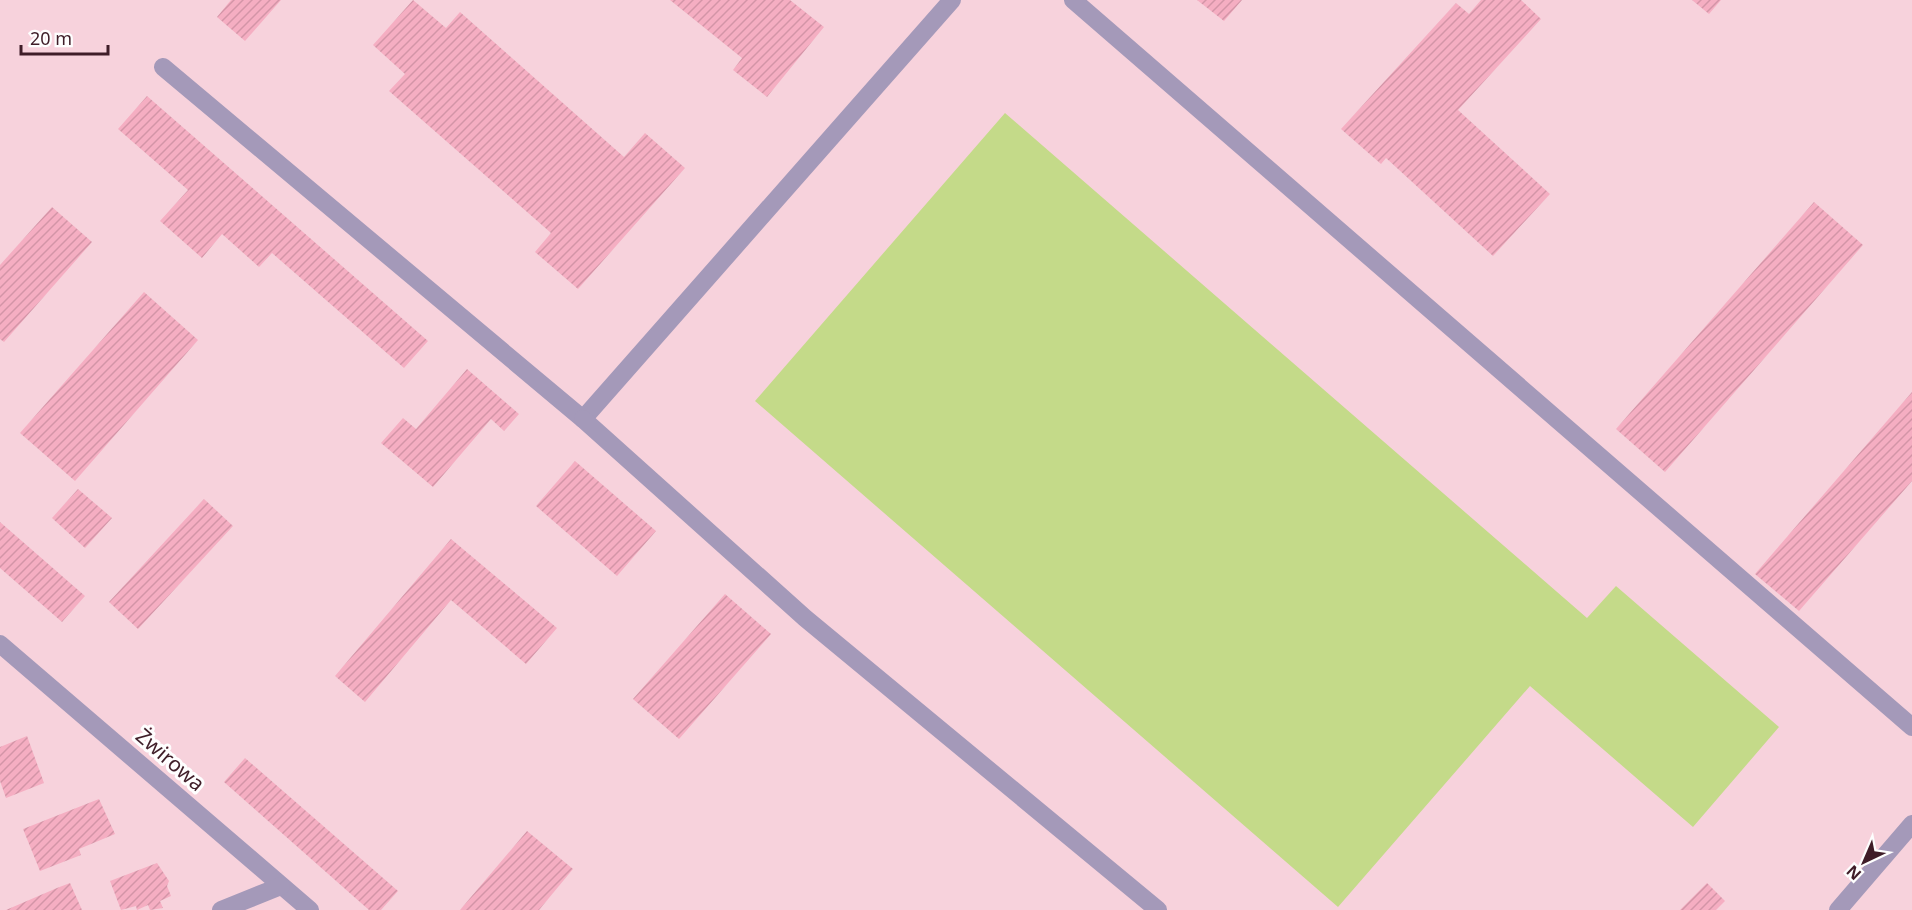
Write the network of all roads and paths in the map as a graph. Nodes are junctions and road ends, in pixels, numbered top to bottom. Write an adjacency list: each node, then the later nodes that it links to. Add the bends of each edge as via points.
1 (952, 0): 4 (street)
2 (1073, 0): 6 (street)
3 (163, 67): 4 (street)
4 (583, 419): 11 (street, via 805,618)
5 (0, 644): 8 (street, Żwirowa)
6 (1912, 727)
7 (1912, 824): 12 (street)
8 (282, 886): 9 (street); 10 (street, Żwirowa)
9 (221, 910)
10 (310, 910)
11 (1158, 910)
12 (1838, 910)

